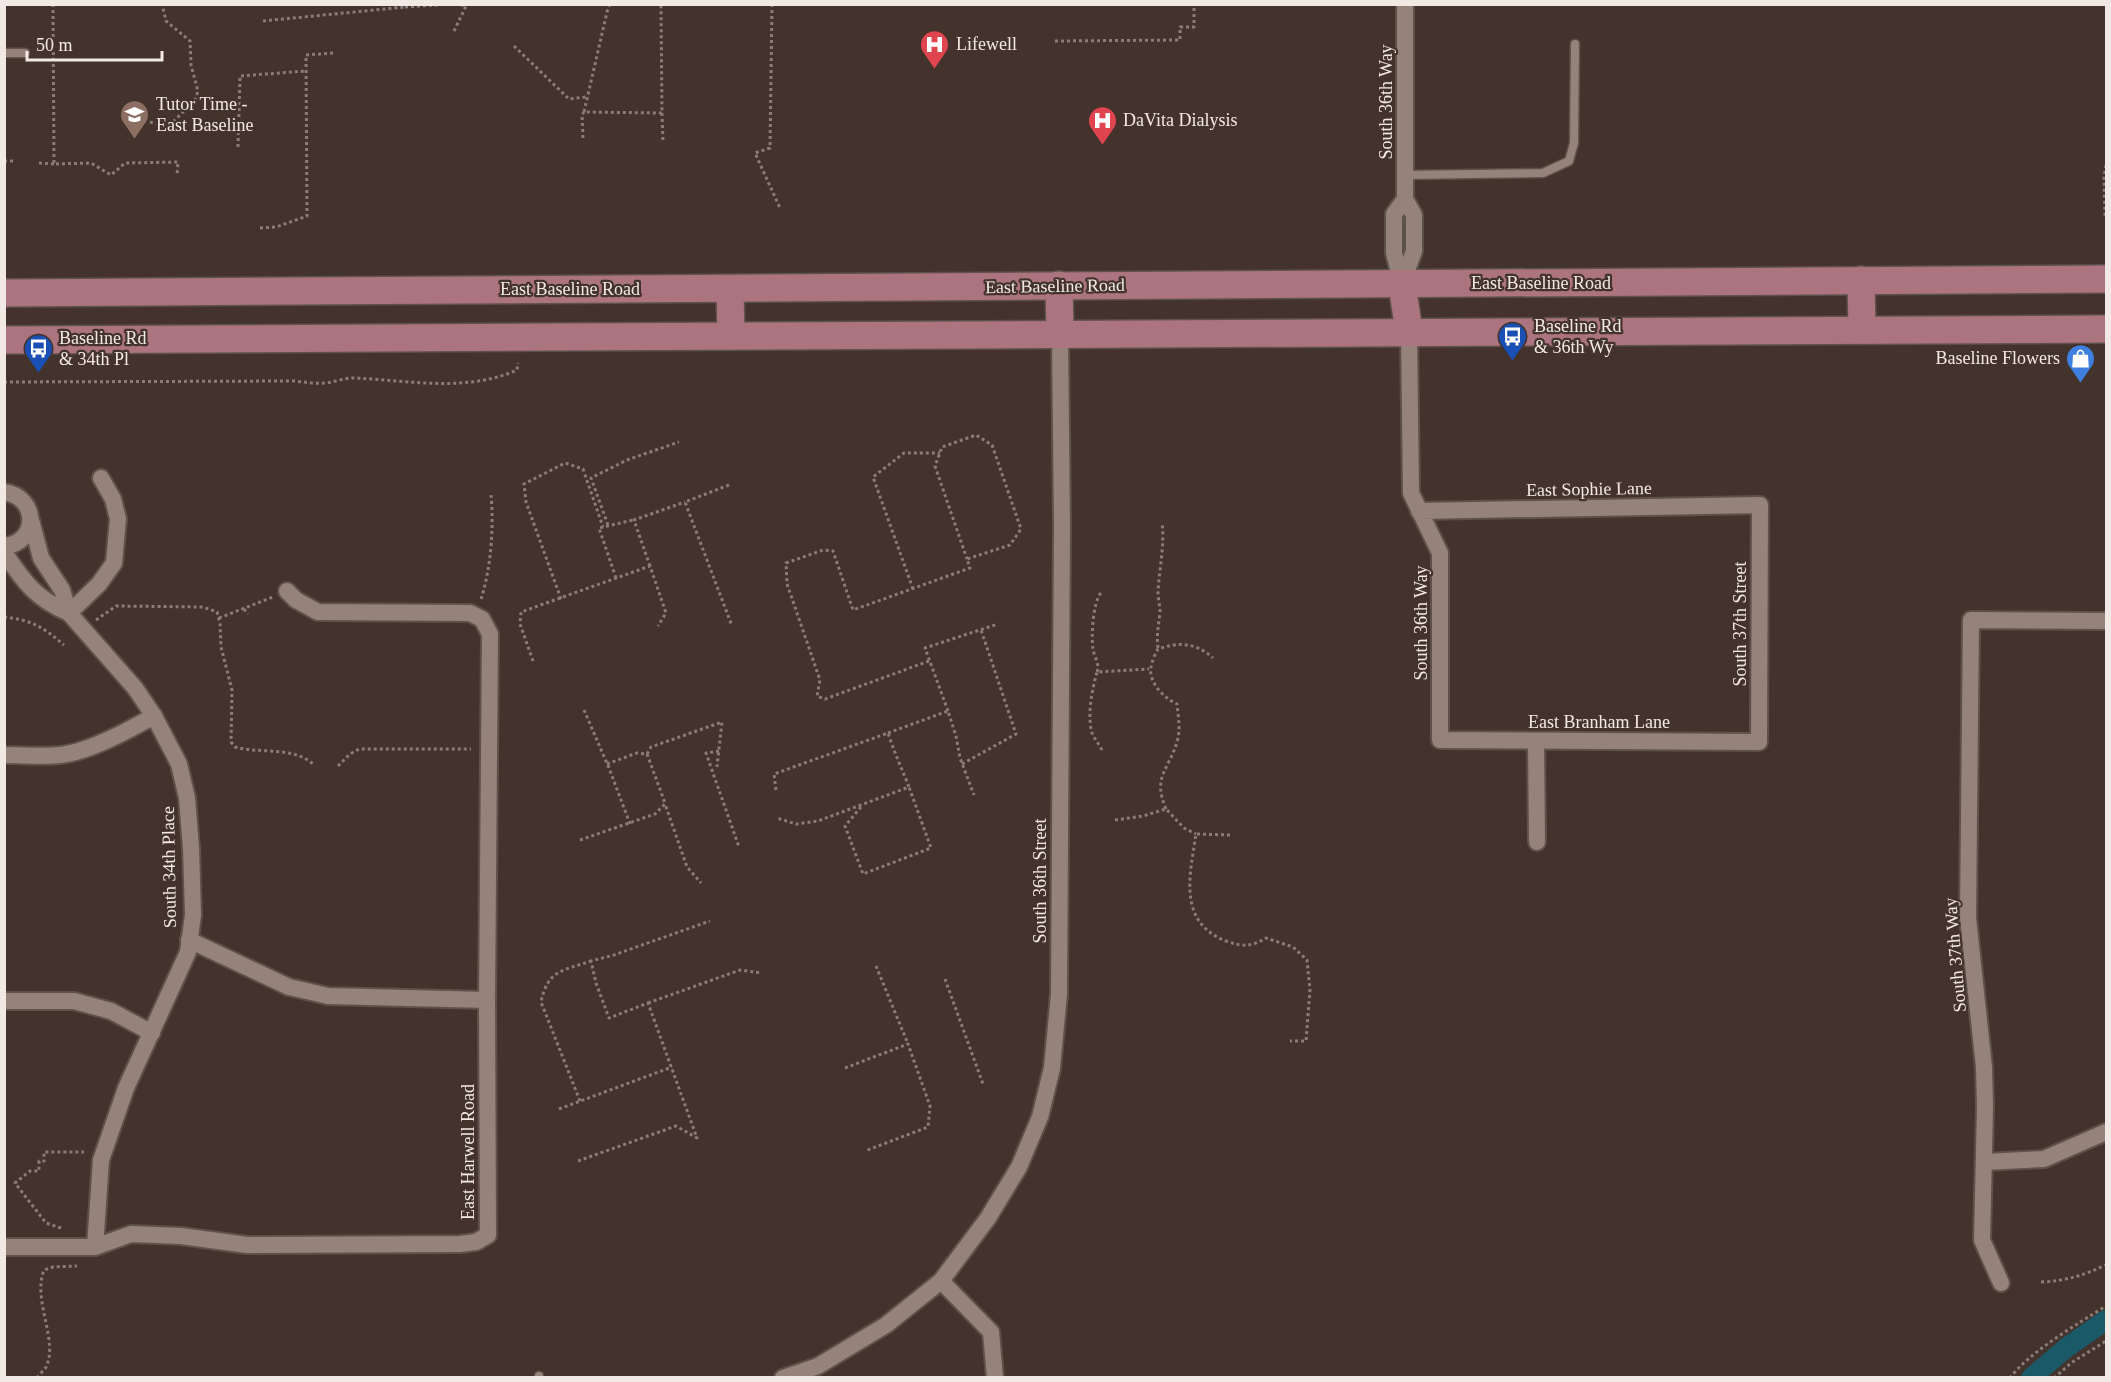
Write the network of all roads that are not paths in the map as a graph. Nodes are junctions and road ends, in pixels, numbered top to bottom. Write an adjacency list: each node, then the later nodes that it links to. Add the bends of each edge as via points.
1 (1405, 4): 5 (street, South 36th Way)
2 (1575, 44): 5 (lane, via 1574,143 1569,161 1543,173)
3 (4, 53): 4 (lane)
4 (25, 53)
5 (1405, 175): 8 (street, South 36th Way, via 1405,199 1394,213 1394,253)
6 (2106, 279): 7 (main road, East Baseline Road)
7 (1862, 280): 8 (main road, East Baseline Road); 13 (main road)
8 (1402, 284): 9 (main road, East Baseline Road); 14 (main road)
9 (1059, 285): 10 (main road, East Baseline Road); 15 (main road)
10 (730, 289): 11 (main road, East Baseline Road); 16 (main road)
11 (4, 294)
12 (2103, 328): 13 (main road)
13 (1862, 329): 14 (main road)
14 (1409, 332): 15 (main road); 21 (street, South 36th Way, via 1412,493)
15 (1060, 334): 16 (main road); 42 (street, South 36th Street, via 1059,994 1052,1068 1040,1117 1019,1167 988,1218)
16 (731, 336): 17 (main road)
17 (4, 340)
18 (101, 478): 26 (street, via 118,519 114,563)
19 (4, 492): 22 (street, South 34th Place, via 26,504)
20 (1760, 505): 21 (street, East Sophie Lane); 31 (street, South 37th Street)
21 (1419, 511): 29 (street, South 36th Way, via 1440,553)
22 (31, 520): 23 (street, via 19,542); 26 (street, South 34th Place, via 41,558 62,590)
23 (4, 546)
24 (4, 552): 26 (street, South 34th Place, via 27,586 49,605)
25 (287, 591): 35 (street, East Harwell Road, via 318,612 470,613 482,619 490,634)
26 (69, 613): 28 (street, South 34th Place, via 135,688)
27 (2106, 621): 39 (street, South 37th Way, via 1971,620 1968,918 1984,1067)
28 (154, 716): 32 (street, via 118,735 62,755); 34 (street, South 34th Place, via 179,764 187,798 193,915)
29 (1440, 740): 30 (street, East Branham Lane)
30 (1536, 741): 31 (street, East Branham Lane); 33 (street)
31 (1759, 742)
32 (4, 755)
33 (1537, 842)
34 (189, 940): 35 (street, via 289,987 328,996); 37 (street, South 34th Place, via 188,952)
35 (487, 1000): 41 (street, East Harwell Road, via 488,1235 460,1244 247,1245 131,1234)
36 (4, 1001): 37 (street, via 74,1000 111,1011)
37 (152, 1033): 41 (street, South 34th Place, via 126,1088 101,1160)
38 (2106, 1132): 39 (street, via 2044,1159)
39 (1985, 1162): 43 (street, South 37th Way, via 1982,1240)
40 (4, 1247): 41 (street, East Harwell Road)
41 (95, 1247)
42 (941, 1281): 44 (street, South 36th Street, via 886,1325 819,1366); 45 (street, via 990,1332)
43 (2001, 1283)
44 (783, 1377)
45 (995, 1377)

